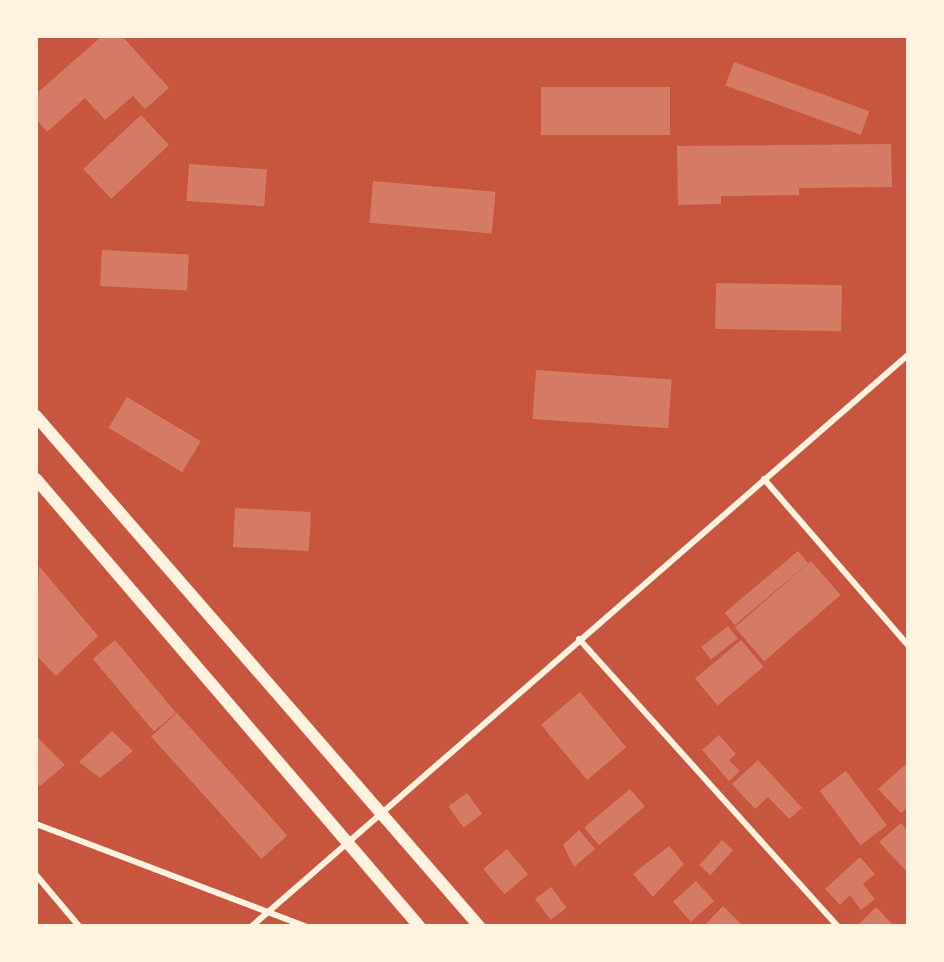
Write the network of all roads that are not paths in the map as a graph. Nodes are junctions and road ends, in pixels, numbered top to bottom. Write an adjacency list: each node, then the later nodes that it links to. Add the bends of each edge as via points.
1 (908, 355): 4 (street)
2 (36, 417): 7 (main road)
3 (36, 479): 9 (main road)
4 (764, 479): 5 (street); 6 (street)
5 (579, 639): 7 (street); 17 (street)
6 (908, 645)
7 (384, 814): 9 (street); 16 (main road)
8 (36, 824): 11 (street)
9 (350, 842): 11 (street); 15 (main road)
10 (36, 875): 12 (street)
11 (269, 912): 13 (street); 14 (street)
12 (79, 926)
13 (252, 926)
14 (305, 926)
15 (419, 926)
16 (479, 926)
17 (837, 926)

